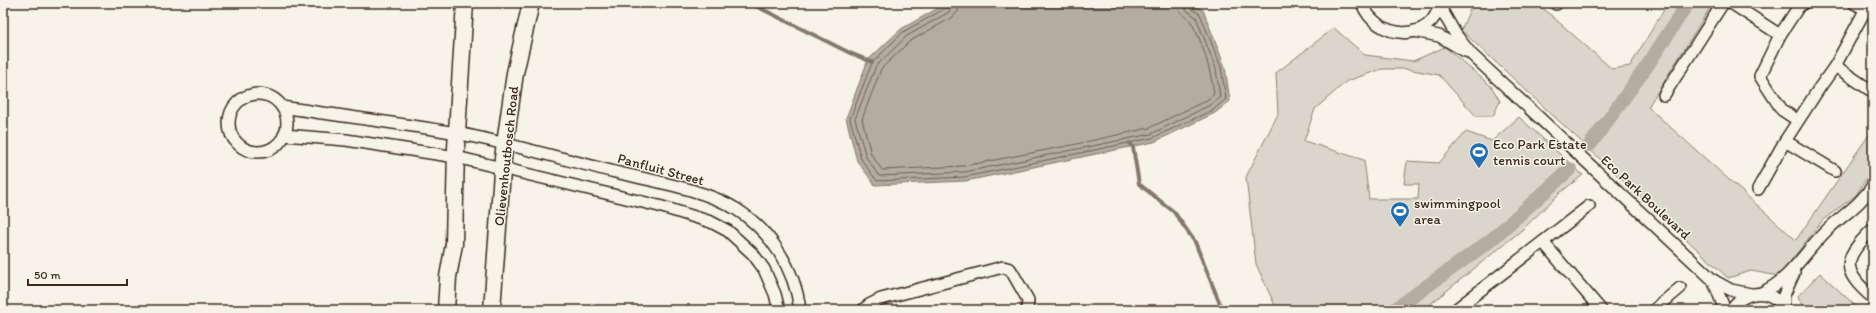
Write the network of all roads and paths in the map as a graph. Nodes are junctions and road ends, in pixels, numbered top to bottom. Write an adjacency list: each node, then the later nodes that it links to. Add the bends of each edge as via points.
1 (465, 3): 18 (main road)
2 (531, 3): 21 (main road, Olievenhoutbosch Road, via 515,73)
3 (1362, 3): 10 (street, Eco Park Boulevard, via 1368,16 1388,31)
4 (1723, 3): 15 (street)
5 (1731, 3): 11 (street)
6 (1804, 3): 11 (street, via 1799,6)
7 (1854, 3): 9 (street)
8 (1440, 5): 10 (street, via 1433,18 1425,26); 12 (street, Eco Park Boulevard, via 1456,35)
9 (1867, 6): 13 (street)
10 (1414, 31): 12 (street, Eco Park Boulevard, via 1439,36)
11 (1780, 36): 17 (street, via 1760,78 1783,111)
12 (1471, 54): 31 (street, Eco Park Boulevard)
13 (1835, 66): 14 (street); 17 (street)
14 (1873, 92)
15 (1664, 95)
16 (282, 107): 18 (street, Panfluit Street); 19 (street, via 287,125); 19 (street, via 268,96 249,95 234,106 229,125 236,142 253,152 271,149)
17 (1797, 120): 20 (street)
18 (457, 134): 21 (street, Panfluit Street); 22 (main road)
19 (284, 135): 22 (street, via 346,140)
20 (1785, 141): 24 (street); 26 (street)
21 (505, 144): 23 (main road, Olievenhoutbosch Road); 39 (street, Panfluit Street, via 676,187 717,199 736,209 766,233 780,252 792,276 799,297)
22 (456, 157): 23 (street); 36 (main road, via 454,244)
23 (502, 168): 37 (main road, Olievenhoutbosch Road); 38 (street, via 659,206 711,222 728,231 753,254 764,269)
24 (1835, 171)
25 (1873, 185): 30 (street, via 1861,202 1823,234)
26 (1758, 189)
27 (1589, 206): 29 (street)
28 (1873, 229): 34 (street, via 1851,254 1849,269 1852,276)
29 (1543, 242): 42 (street); 43 (street)
30 (1798, 265): 33 (street, via 1779,284); 35 (street, via 1784,295)
31 (1713, 280): 33 (street, Eco Park Boulevard, via 1731,290); 45 (street, Eco Park Boulevard)
32 (1680, 288): 44 (street)
33 (1756, 294): 35 (street, Eco Park Boulevard, via 1770,296); 46 (street, via 1742,298)
34 (1873, 298)
35 (1784, 309)
36 (446, 310)
37 (492, 310)
38 (779, 310)
39 (800, 310)
40 (863, 310): 41 (street, via 881,299 1003,268 1012,272 1028,300)
41 (1027, 310)
42 (1455, 310)
43 (1601, 310)
44 (1654, 310)
45 (1725, 310)
46 (1731, 310)

